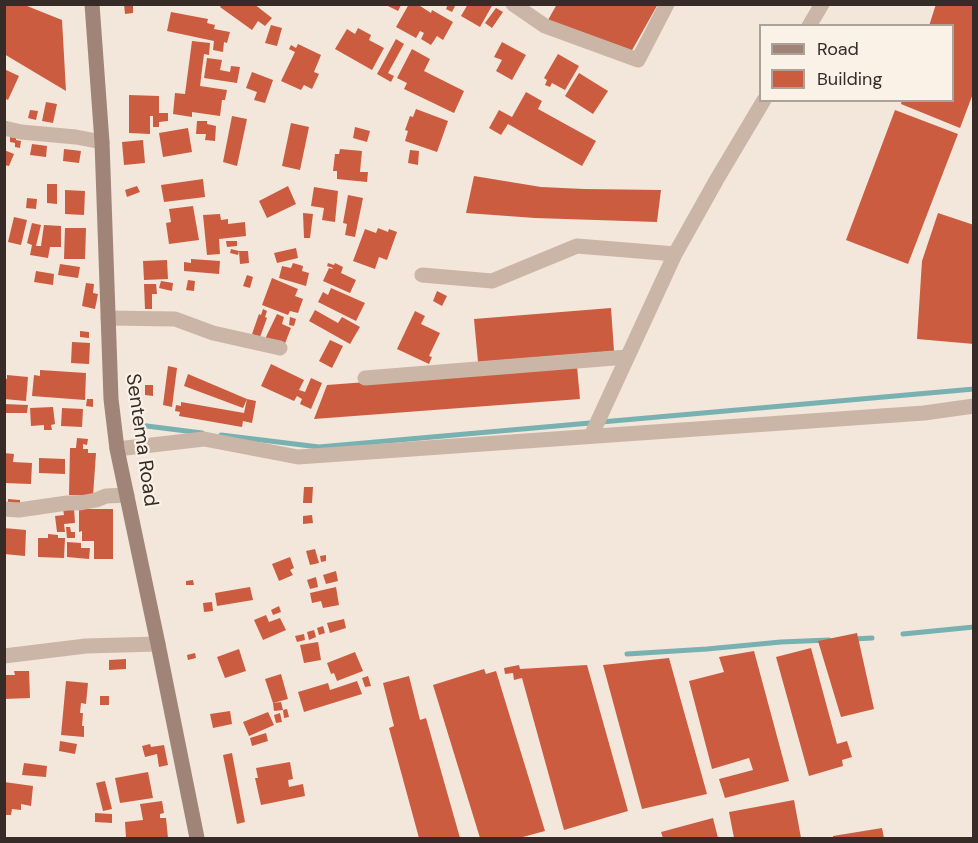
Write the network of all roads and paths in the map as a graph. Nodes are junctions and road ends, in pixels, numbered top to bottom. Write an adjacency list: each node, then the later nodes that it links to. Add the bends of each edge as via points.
1 (92, 4): 8 (main road, Sentema Road)
2 (513, 4): 3 (street, via 545,26 638,60)
3 (667, 4)
4 (822, 4): 5 (street)
5 (810, 24)
6 (763, 102): 9 (street)
7 (4, 128): 8 (street)
8 (102, 142): 11 (main road, Sentema Road)
9 (675, 254): 10 (street, via 577,246 492,281); 13 (street)
10 (422, 275)
11 (108, 318): 12 (street, via 176,319 213,333); 17 (main road, Sentema Road)
12 (280, 348)
13 (627, 357): 14 (street); 16 (street)
14 (365, 378)
15 (974, 406): 16 (street, via 924,413)
16 (593, 431): 17 (street, via 298,457 204,439)
17 (117, 449): 18 (main road, Sentema Road)
18 (127, 495): 19 (street); 20 (main road, Sentema Road)
19 (4, 509)
20 (159, 644): 21 (street, via 86,646); 22 (main road, Sentema Road)
21 (4, 656)
22 (197, 838)

